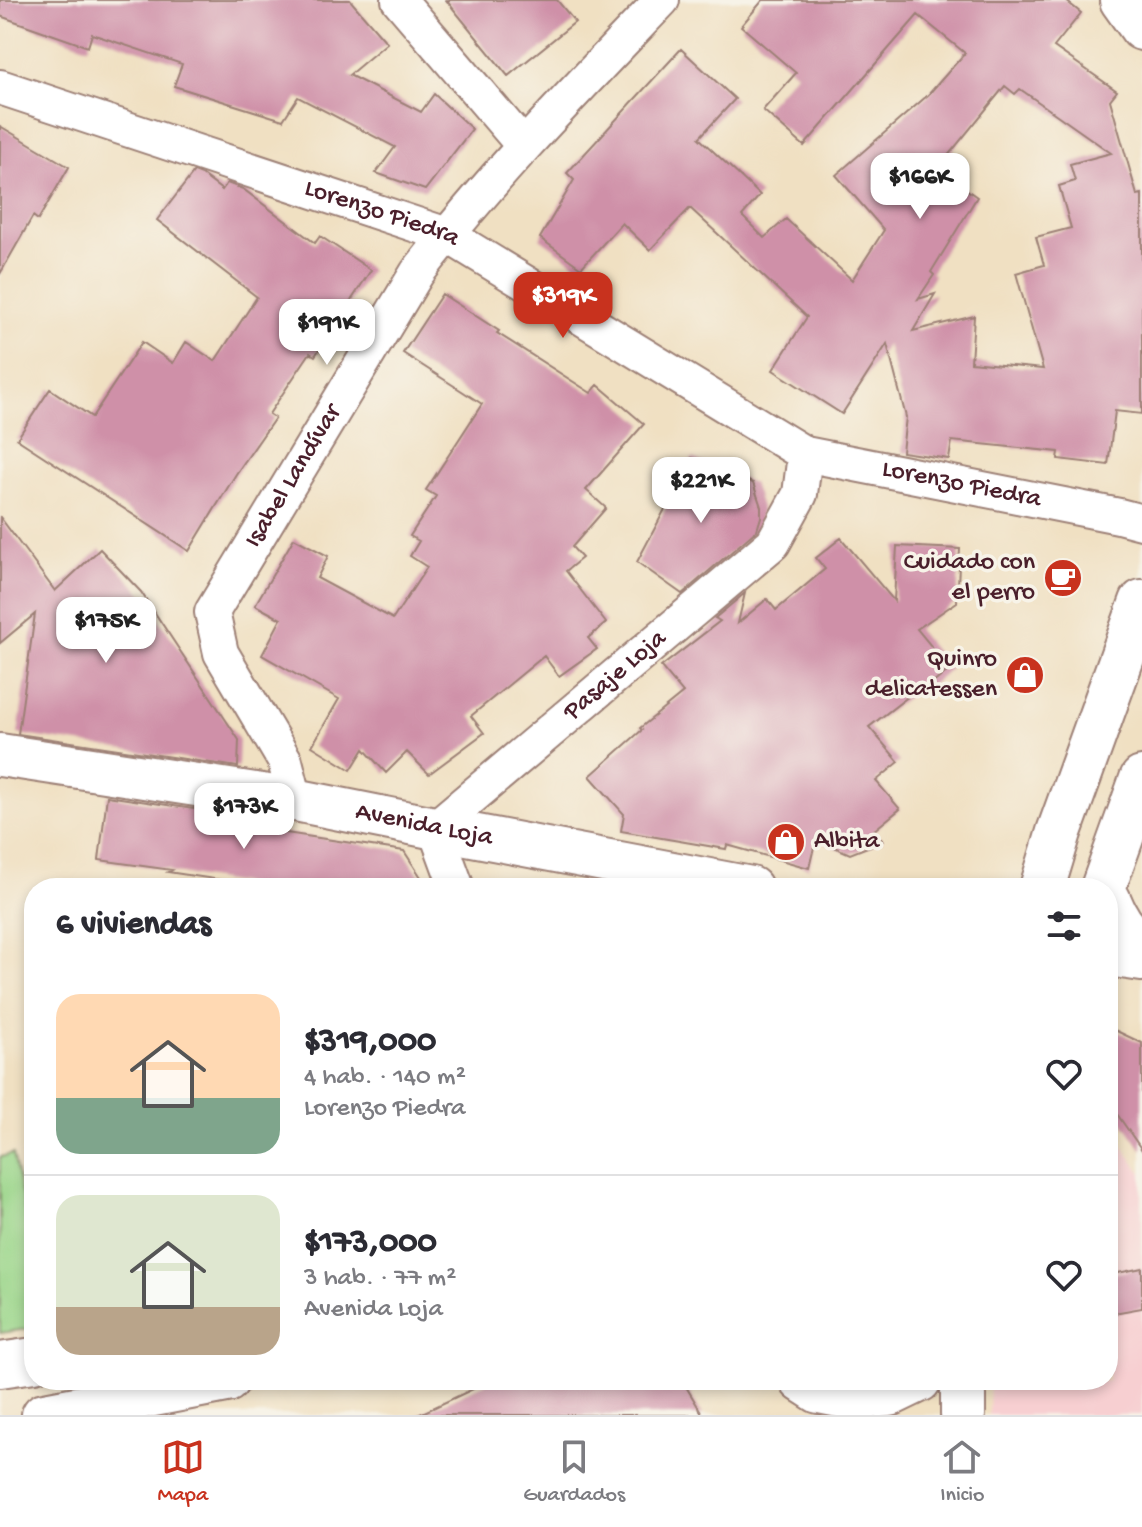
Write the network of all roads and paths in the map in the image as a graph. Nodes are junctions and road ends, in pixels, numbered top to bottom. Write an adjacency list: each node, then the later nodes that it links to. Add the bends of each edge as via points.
1 (399, 0): 6 (street)
2 (662, 0): 6 (street, Isabel Landívar)
3 (1122, 0): 4 (main road)
4 (1142, 28)
5 (0, 87): 7 (street, Lorenzo Piedra)
6 (523, 145): 7 (street, Isabel Landívar)
7 (447, 235): 8 (street, Lorenzo Piedra); 13 (street, Isabel Landívar, via 417,273 212,612 221,653 285,761)
8 (805, 454): 9 (street, Lorenzo Piedra); 14 (street, Pasaje Loja, via 800,494 773,543)
9 (1142, 522)
10 (1142, 602): 17 (main road)
11 (0, 755): 13 (street, Avenida Loja)
12 (1142, 779): 18 (main road)
13 (295, 800): 14 (street, Avenida Loja)
14 (435, 828): 15 (street); 16 (street, Avenida Loja)
15 (453, 878)
16 (698, 878)
17 (1039, 878)
18 (1107, 878)
19 (1118, 921): 20 (main road)
20 (1142, 945)
21 (1118, 956): 22 (street)
22 (1142, 960)
23 (24, 1361): 24 (main road)
24 (0, 1365)
25 (186, 1390): 30 (main road)
26 (796, 1390): 32 (main road)
27 (817, 1390): 28 (main road, via 854,1398)
28 (898, 1390)
29 (963, 1390): 33 (main road)
30 (111, 1408): 31 (main road)
31 (44, 1415)
32 (807, 1415)
33 (963, 1415)

